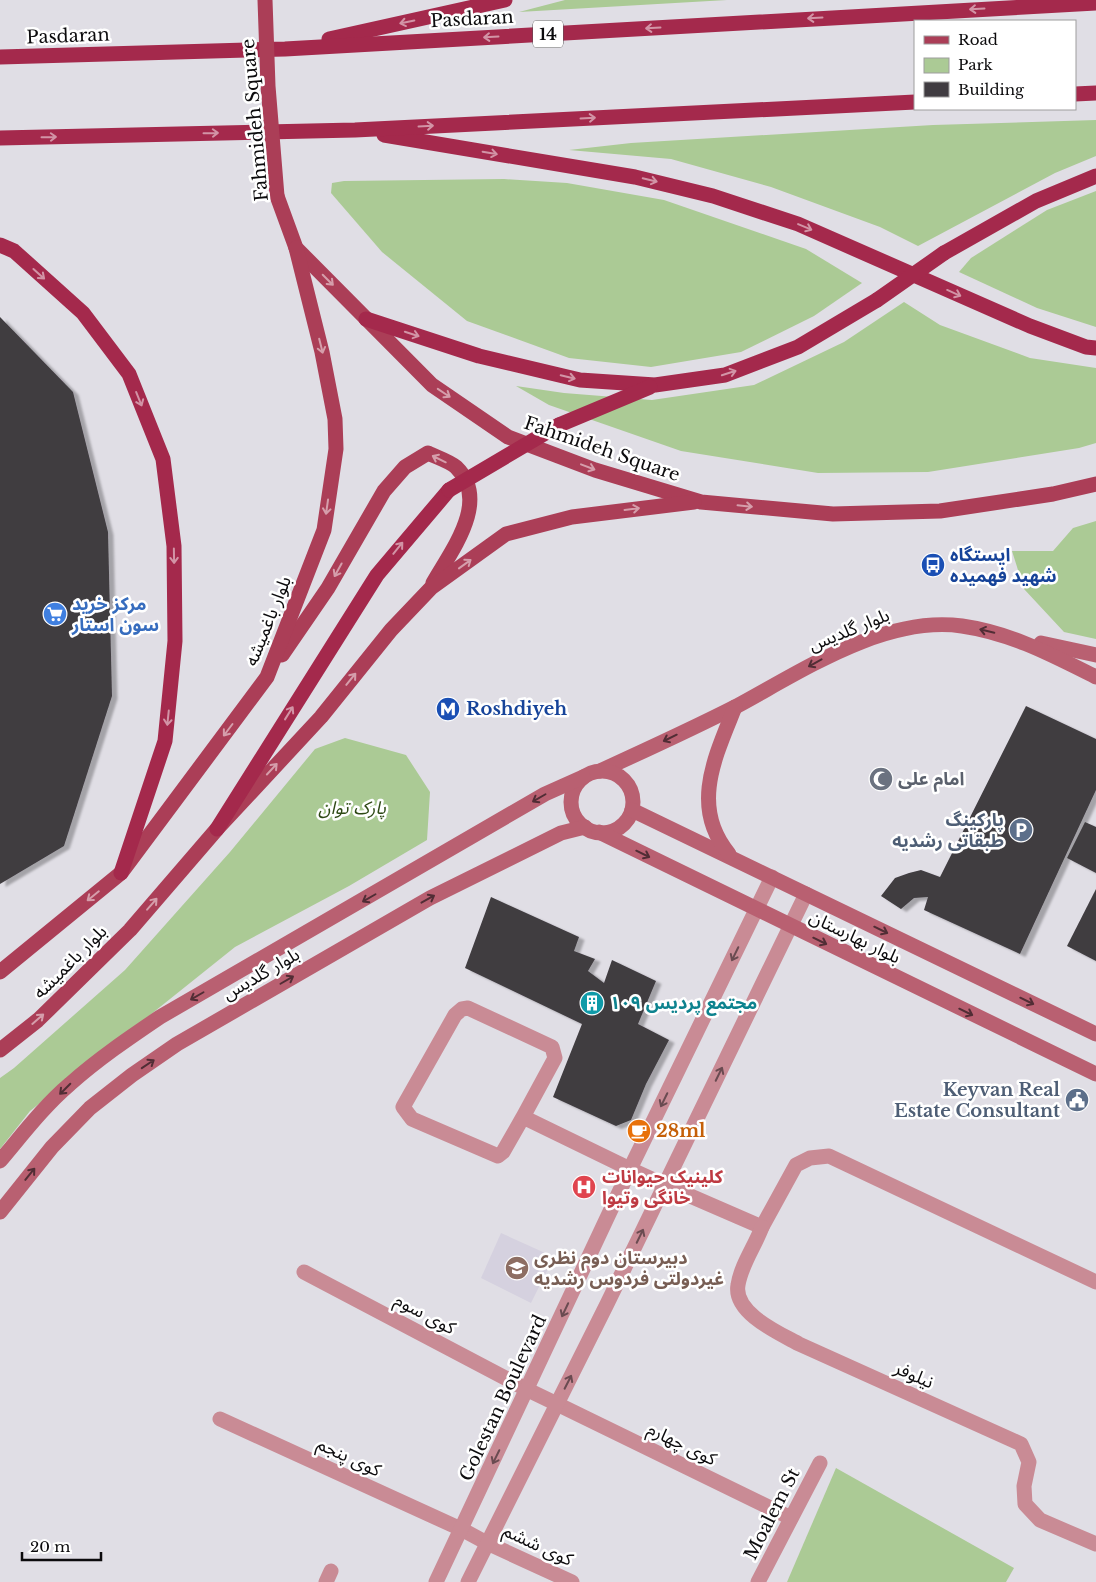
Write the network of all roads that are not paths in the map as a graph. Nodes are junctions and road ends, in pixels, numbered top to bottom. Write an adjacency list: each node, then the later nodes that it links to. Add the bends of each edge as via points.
1 (265, 0): 13 (main road, Fahmideh Square, bridge, via 277,196)
2 (505, 0): 4 (highway, one-way to 4)
3 (1096, 2): 4 (highway, Pasdaran / 14, one-way to 4)
4 (285, 49): 5 (highway, Pasdaran / 14)
5 (0, 56)
6 (1096, 93): 7 (highway)
7 (1076, 94)
8 (914, 102): 9 (highway, one-way to 8)
9 (355, 130): 10 (highway, one-way to 9); 15 (highway, one-way to 15, via 635,177 713,196 798,224 1030,326)
10 (0, 138)
11 (1096, 176): 16 (highway, one-way to 11, bridge, via 725,375 798,348 877,300 944,253 1036,200)
12 (0, 244): 31 (highway, one-way to 31, via 14,251 83,313 128,374 163,459 174,546 175,641 166,741)
13 (296, 248): 14 (main road, Fahmideh Square, one-way to 14); 23 (main road, بلوار باغمیشه, one-way to 23, via 322,352 335,419 336,448 324,530)
14 (366, 319): 16 (highway, one-way to 16, via 479,356 571,378); 18 (main road, Fahmideh Square, one-way to 18, via 432,385 508,437 595,470)
15 (1096, 348)
16 (655, 385): 28 (highway, one-way to 16, bridge, via 377,575 449,490 559,425)
17 (1096, 484): 18 (main road, Fahmideh Square, one-way to 17, via 833,514 940,511 1053,494)
18 (701, 502): 19 (main road, one-way to 18, via 506,534 572,516)
19 (431, 588): 23 (main road, one-way to 23, via 468,521 470,491 456,467 428,453 405,467 384,491 328,588); 28 (main road, بلوار باغمیشه, one-way to 19, via 321,717 391,630)
20 (1017, 638): 21 (main road); 22 (main road, بلوار گلدیس); 24 (main road, بلوار گلدیس, one-way to 24, via 961,626 907,627 835,652)
21 (1096, 655)
22 (1096, 676)
23 (267, 677): 31 (main road, بلوار باغمیشه, one-way to 31)
24 (735, 707): 25 (main road, بلوار گلدیس, one-way to 25); 30 (main road, via 718,749 707,800 711,826)
25 (600, 771): 26 (main road); 27 (main road, via 610,772 626,782 633,800)
26 (583, 777): 29 (main road, via 573,791 572,807 574,815); 41 (main road, بلوار گلدیس, one-way to 41, via 545,794 160,1018 113,1049 69,1085 28,1126)
27 (632, 810): 29 (main road, via 616,829); 30 (main road, بلوار بهارستان)
28 (217, 828): 38 (main road, بلوار باغمیشه, one-way to 28, via 38,1020 130,930)
29 (592, 830): 34 (main road, بلوار بهارستان, one-way to 34); 44 (main road, بلوار گلدیس, one-way to 29, via 52,1147 90,1108 177,1044 430,898 561,833)
30 (733, 858): 32 (main road, بلوار بهارستان)
31 (122, 873): 36 (main road, بلوار باغمیشه, one-way to 36)
32 (772, 877): 33 (main road, بلوار بهارستان); 34 (street, Golestan Boulevard)
33 (806, 894): 35 (street); 37 (main road, بلوار بهارستان, one-way to 37)
34 (756, 910): 35 (main road, بلوار بهارستان); 42 (street, Golestan Boulevard, one-way to 42)
35 (790, 926): 39 (main road, بلوار بهارستان, one-way to 39); 43 (street, one-way to 35)
36 (0, 972)
37 (1096, 1034)
38 (0, 1050)
39 (1096, 1074)
40 (523, 1117): 40 (street, via 555,1058 555,1051 468,1008 462,1009 455,1015 403,1107 406,1113 412,1119 498,1156); 42 (street)
41 (0, 1161)
42 (630, 1169): 43 (street); 48 (street, Golestan Boulevard, one-way to 48)
43 (665, 1185): 45 (street); 49 (street, one-way to 43)
44 (0, 1212)
45 (762, 1227): 47 (street, نیلوفر, via 796,1165 810,1158 828,1156); 55 (street, نیلوفر, via 737,1286 739,1300 748,1312 798,1344 1021,1444 1029,1462 1024,1504 1040,1520)
46 (304, 1272): 48 (street, کوی سوم)
47 (1096, 1282)
48 (528, 1390): 49 (street, کوی سوم); 53 (street, Golestan Boulevard, one-way to 53)
49 (557, 1404): 52 (street, کوی چهارم); 54 (street)
50 (220, 1419): 53 (street, کوی پنجم)
51 (820, 1463): 52 (street, Moalem St)
52 (791, 1518): 59 (street, Moalem St)
53 (462, 1529): 54 (street, کوی پنجم); 56 (street, Golestan Boulevard)
54 (487, 1543): 57 (street); 58 (street, کوی ششم)
55 (1096, 1544)
56 (436, 1582)
57 (468, 1582)
58 (572, 1582)
59 (758, 1582)

